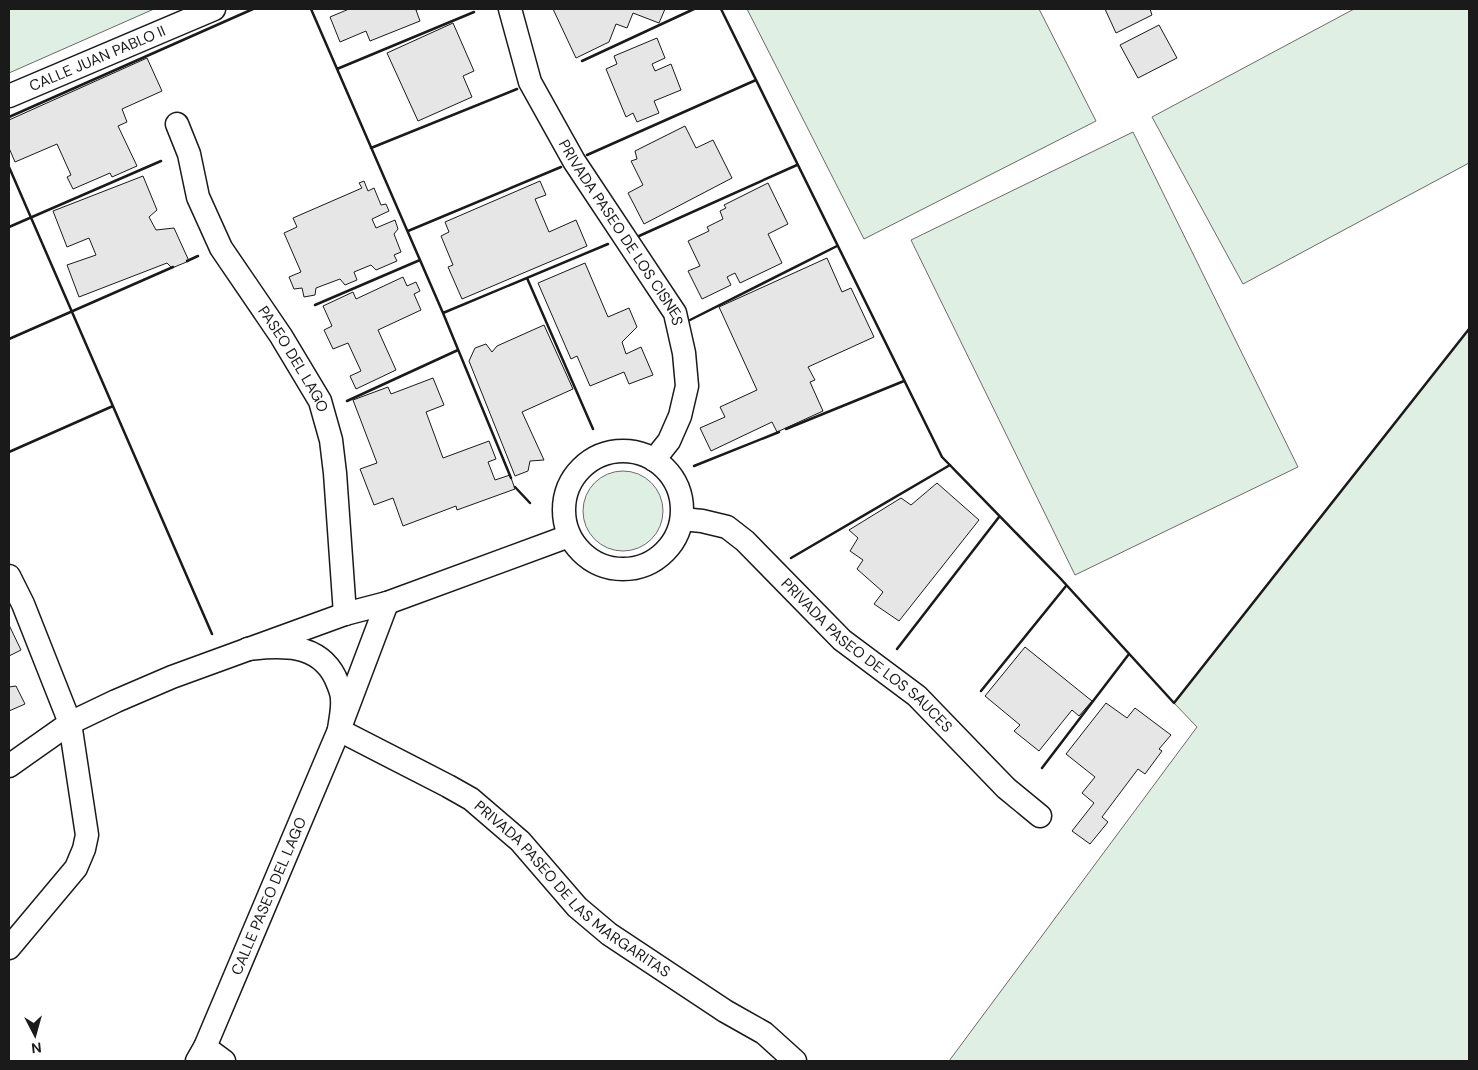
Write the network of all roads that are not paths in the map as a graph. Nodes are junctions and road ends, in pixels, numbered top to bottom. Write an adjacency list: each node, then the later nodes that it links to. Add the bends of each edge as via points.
1 (214, 9): 3 (street, CALLE JUAN PABLO II)
2 (510, 9): 5 (street, PRIVADA PASEO DE LOS CISNES, via 530,82 574,162 675,313 687,386 680,416 669,441)
3 (9, 96)
4 (177, 124): 10 (street, PASEO DEL LAGO, via 198,197 221,248 281,336 320,401 331,440 335,473)
5 (654, 460): 6 (street, via 671,475 680,495); 7 (street, via 634,452 612,452 592,459 576,474 565,494 563,515)
6 (682, 519): 7 (street, via 673,543 655,560 632,569 606,568 584,556); 15 (street, PRIVADA PASEO DE LOS SAUCES, via 727,527 745,541 842,640 917,696 1006,788)
7 (569, 536): 9 (street, CALLE PASEO DEL LAGO)
8 (9, 576): 12 (street)
9 (387, 603): 10 (street, CALLE PASEO DEL LAGO); 13 (street, CALLE PASEO DEL LAGO)
10 (345, 614): 11 (street, CALLE PASEO DEL LAGO)
11 (248, 649): 12 (street, CALLE PASEO DEL LAGO, via 172,677); 13 (street, CALLE PASEO DEL LAGO, via 299,648 319,657 331,670 342,698)
12 (70, 723): 14 (street, CALLE PASEO DEL LAGO); 16 (street, via 87,835 84,849 76,868)
13 (339, 730): 17 (street, CALLE PASEO DEL LAGO); 19 (street, PRIVADA PASEO DE LAS MARGARITAS, via 471,799 520,841 577,907 609,934 764,1033)
14 (9, 766)
15 (1040, 816)
16 (9, 948)
17 (201, 1054): 18 (street)
18 (224, 1061)
19 (795, 1061)

